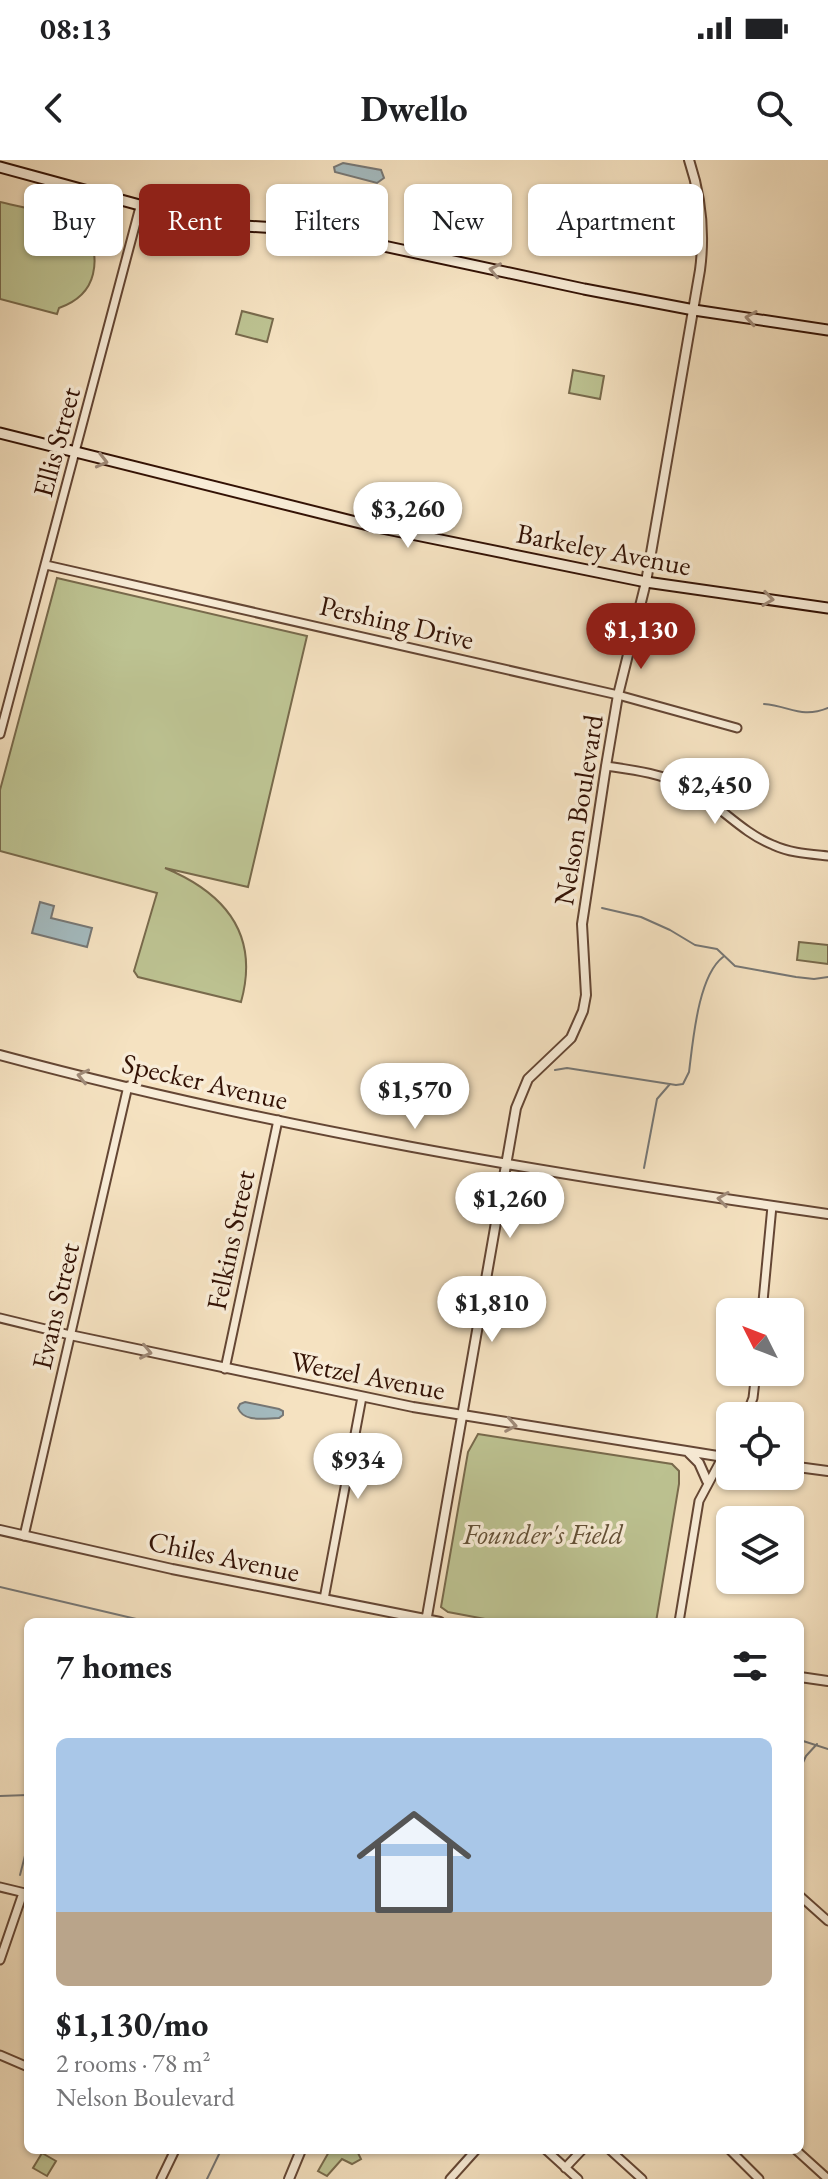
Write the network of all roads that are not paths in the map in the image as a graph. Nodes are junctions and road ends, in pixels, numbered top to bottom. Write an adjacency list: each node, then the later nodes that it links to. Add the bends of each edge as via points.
1 (689, 160): 6 (street, Nelson Boulevard, via 702,222)
2 (0, 167): 3 (main road)
3 (139, 207)
4 (139, 211): 9 (street, Ellis Street)
5 (250, 226): 6 (main road, one-way to 5, via 309,230)
6 (694, 310): 7 (main road, one-way to 6); 11 (street, Nelson Boulevard)
7 (828, 330)
8 (0, 433): 9 (main road, Barkeley Avenue)
9 (75, 454): 10 (street, Ellis Street); 11 (main road, Barkeley Avenue, one-way to 11, via 372,526)
10 (46, 565): 13 (street, Pershing Drive); 15 (street, Ellis Street)
11 (646, 582): 12 (main road, Barkeley Avenue, one-way to 12); 13 (street, Nelson Boulevard)
12 (828, 608)
13 (618, 695): 14 (street, Pershing Drive); 16 (street, Nelson Boulevard)
14 (737, 728)
15 (0, 734)
16 (606, 766): 17 (street, via 675,781 770,844); 21 (street, Nelson Boulevard, via 582,924 583,1011 571,1038 524,1087)
17 (828, 856)
18 (0, 1055): 19 (street, Specker Avenue, one-way to 18)
19 (128, 1086): 20 (street, Specker Avenue); 26 (street, Evans Street)
20 (278, 1120): 21 (street, Specker Avenue); 27 (street, Felkins Street)
21 (508, 1164): 22 (street, Specker Avenue, one-way to 21); 29 (street, Nelson Boulevard)
22 (772, 1206): 23 (street, Specker Avenue); 24 (street)
23 (828, 1214)
24 (763, 1298)
25 (0, 1318): 26 (street, Wetzel Avenue)
26 (70, 1335): 27 (street, Wetzel Avenue, one-way to 27); 37 (street, Evans Street)
27 (225, 1369): 28 (street, Wetzel Avenue)
28 (362, 1397): 29 (street, Wetzel Avenue); 38 (street)
29 (463, 1416): 30 (street, Wetzel Avenue, one-way to 30); 40 (street)
30 (688, 1452): 31 (street, Wetzel Avenue); 35 (street)
31 (716, 1456)
32 (804, 1468): 34 (street)
33 (716, 1470): 35 (street)
34 (828, 1471)
35 (707, 1481): 41 (street, via 695,1519)
36 (0, 1530): 37 (street, Chiles Avenue)
37 (24, 1536): 38 (street, Chiles Avenue)
38 (324, 1599): 39 (street, Chiles Avenue)
39 (412, 1618)
40 (427, 1618)
41 (680, 1618)
42 (804, 1678): 43 (street)
43 (828, 1681)
44 (0, 1887): 45 (street)
45 (24, 1893)
46 (24, 1898): 49 (street)
47 (804, 1900): 48 (street)
48 (828, 1921)
49 (0, 1960)
50 (0, 2055): 51 (street)
51 (24, 2065)
52 (173, 2154): 61 (street)
53 (299, 2154): 62 (street)
54 (472, 2154): 63 (street)
55 (550, 2154): 60 (street)
56 (578, 2154): 60 (street)
57 (614, 2154): 65 (street)
58 (734, 2154): 66 (street)
59 (800, 2154): 67 (street)
60 (565, 2168): 64 (street)
61 (161, 2179)
62 (289, 2179)
63 (450, 2179)
64 (578, 2179)
65 (642, 2179)
66 (759, 2179)
67 (828, 2179)

